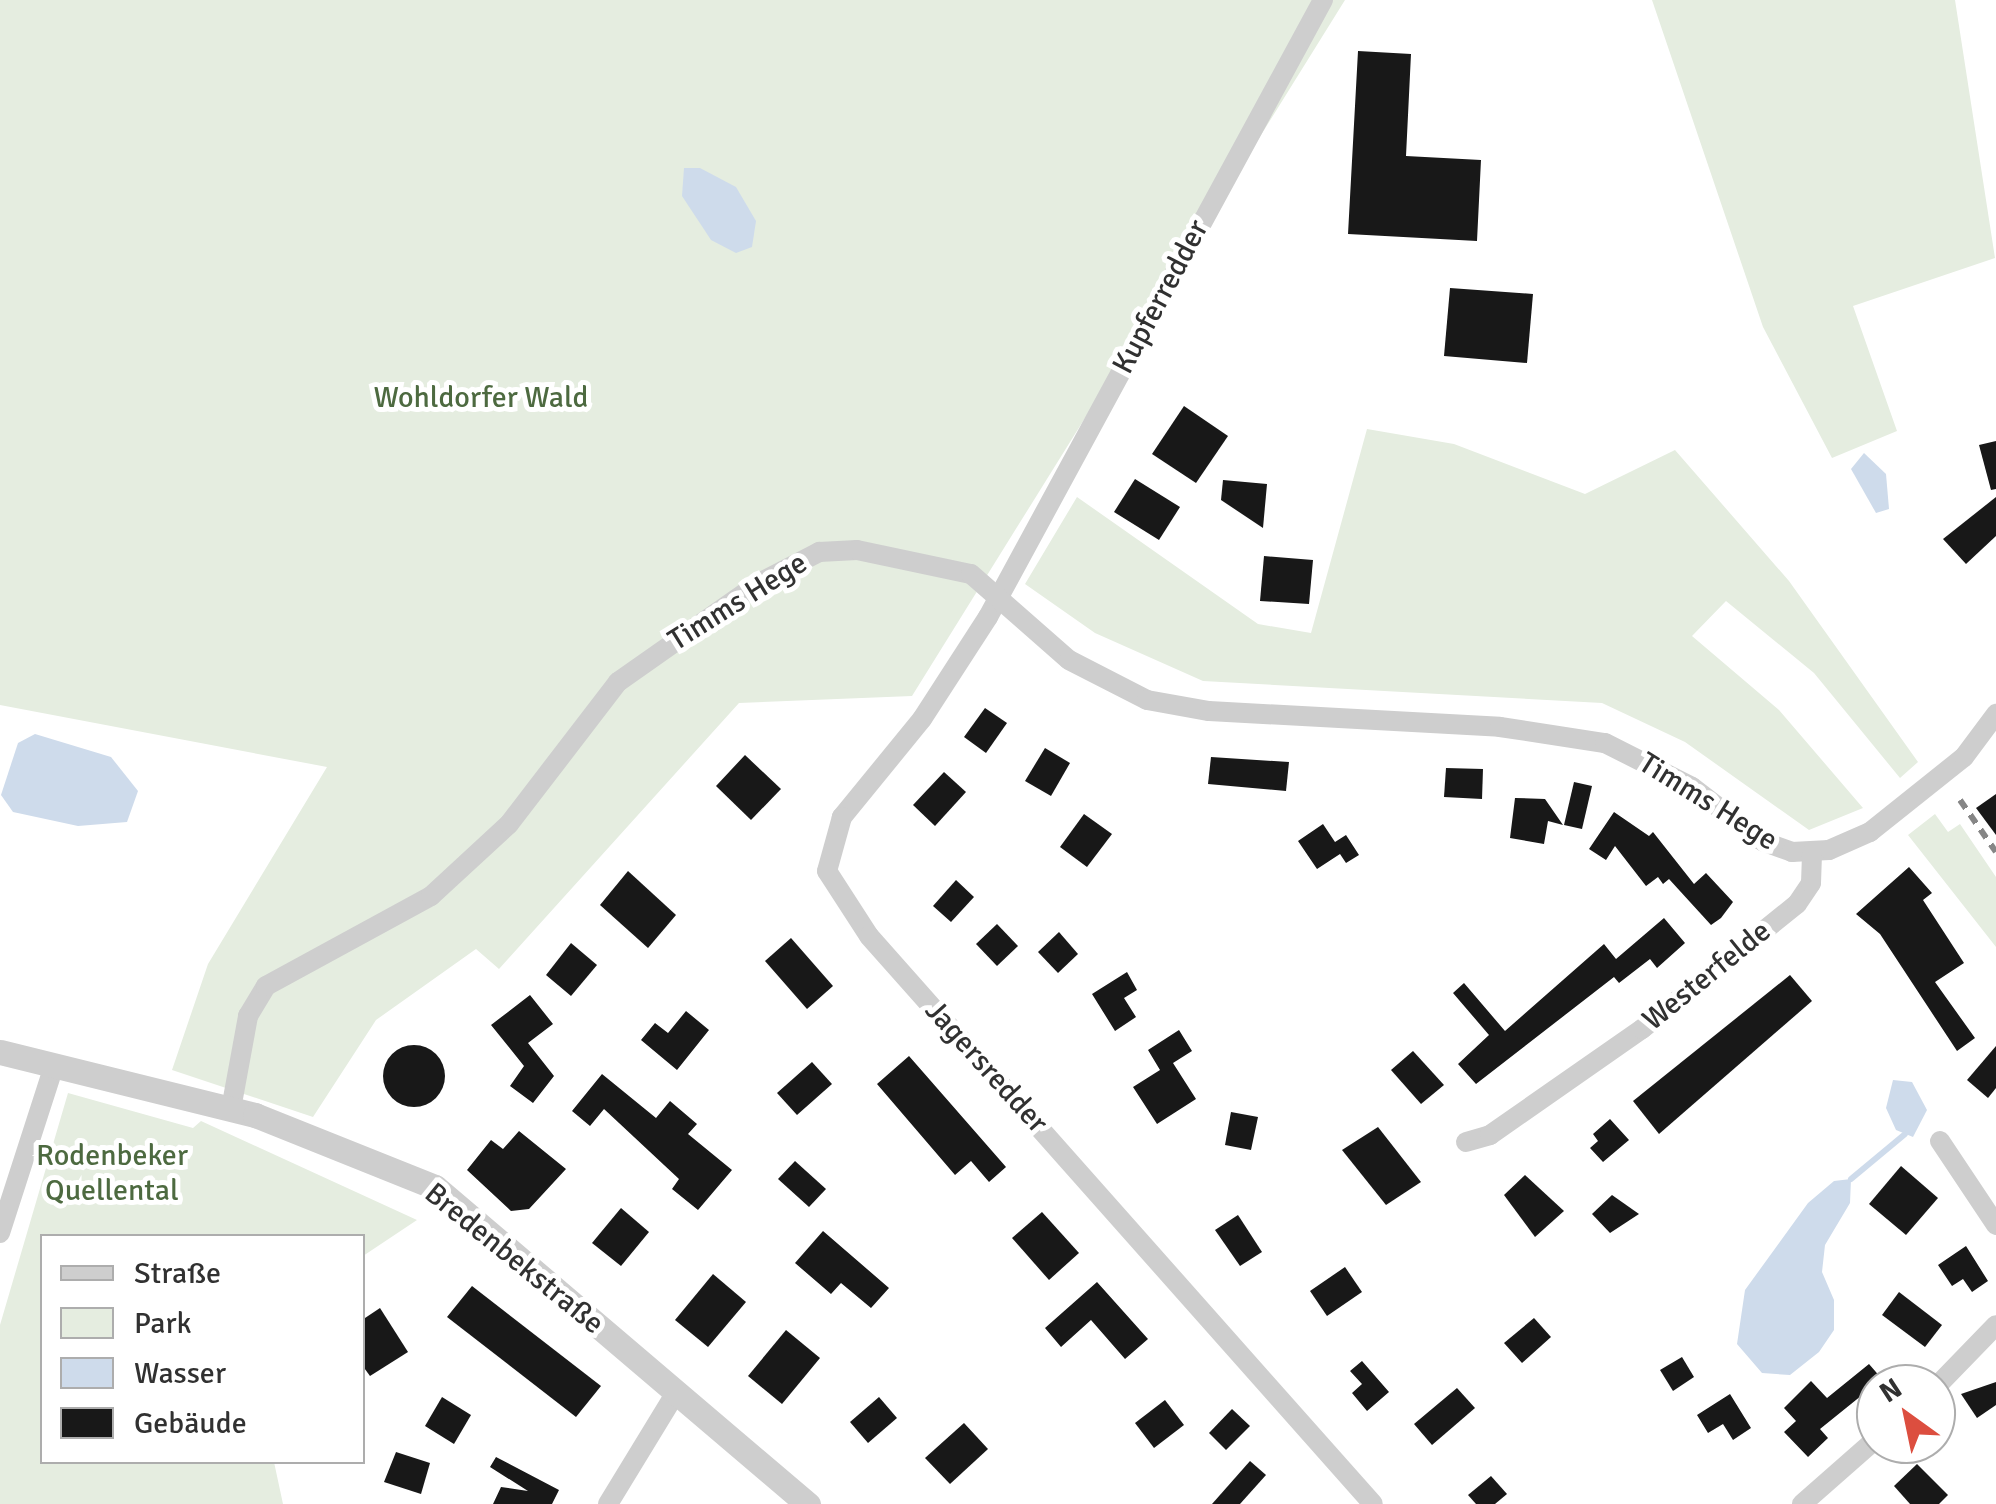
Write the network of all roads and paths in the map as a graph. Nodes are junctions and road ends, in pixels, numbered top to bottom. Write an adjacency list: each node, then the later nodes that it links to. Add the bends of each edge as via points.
1 (1323, 0): 2 (street, Kupferredder)
2 (999, 594): 4 (street, Timms Hege, via 1069,660 1147,700 1209,711 1576,736 1630,752 1692,787 1775,848); 7 (street, Timms Hege, via 955,569 838,548 758,583 618,682 509,824 431,896 266,986 248,1016); 18 (street, Jagersredder, via 922,719 842,817 827,871 869,936)
3 (1996, 714): 4 (street, via 1974,747 1918,795 1857,840)
4 (1812, 853): 9 (street, Westerfelde, via 1811,883 1797,904 1642,1029 1490,1135)
5 (0, 1052): 6 (street, Bredenbekstraße)
6 (54, 1066): 7 (street, Bredenbekstraße); 11 (street)
7 (230, 1109): 14 (street, Bredenbekstraße, via 435,1188)
8 (1940, 1141): 10 (street)
9 (1466, 1142)
10 (1996, 1225)
11 (0, 1233)
12 (1996, 1326): 13 (street)
13 (1956, 1367)
14 (676, 1391): 16 (street); 17 (street, Bredenbekstraße)
15 (1856, 1457): 19 (street)
16 (608, 1504)
17 (808, 1504)
18 (1373, 1504)
19 (1802, 1504)

